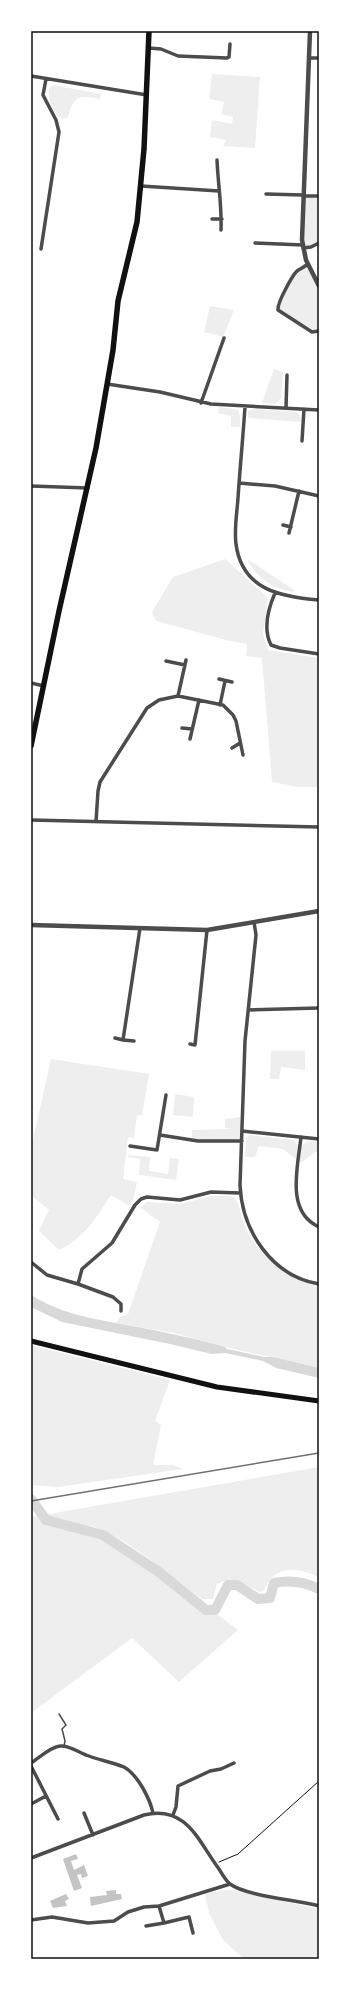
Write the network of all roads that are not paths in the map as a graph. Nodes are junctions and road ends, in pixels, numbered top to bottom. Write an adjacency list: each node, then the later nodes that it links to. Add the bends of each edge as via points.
1 (149, 31): 4 (main road)
2 (310, 31): 5 (street)
3 (230, 44): 4 (street, via 227,58 178,56 161,49)
4 (149, 48): 9 (main road)
5 (309, 58): 6 (street); 14 (street)
6 (319, 58)
7 (31, 76): 8 (street)
8 (46, 79): 9 (street); 22 (street, via 43,95 56,120 59,132)
9 (147, 95): 11 (main road)
10 (217, 160): 12 (street)
11 (142, 186): 12 (street); 28 (main road, via 137,222 118,301)
12 (219, 191): 17 (street)
13 (266, 194): 14 (street)
14 (303, 196): 15 (street); 21 (street)
15 (319, 196)
16 (212, 219): 17 (street)
17 (222, 219): 18 (street)
18 (221, 230)
19 (255, 243): 21 (street)
20 (319, 243): 21 (street)
21 (303, 247): 23 (street)
22 (41, 249)
23 (308, 264): 24 (street); 25 (street, via 297,272 277,306 278,310 312,332)
24 (319, 286)
25 (319, 331)
26 (224, 338): 29 (street)
27 (287, 375): 31 (street)
28 (107, 384): 29 (street, via 160,392); 37 (main road)
29 (201, 403): 30 (street)
30 (244, 406): 31 (street); 35 (street)
31 (286, 408): 32 (street)
32 (304, 409): 33 (street); 34 (street)
33 (319, 410)
34 (302, 441)
35 (239, 483): 38 (street, via 270,485); 43 (street, via 237,550 243,566 251,576 262,587)
36 (31, 486): 37 (street)
37 (88, 488): 53 (main road)
38 (299, 492): 39 (street); 41 (street)
39 (319, 496)
40 (283, 525): 41 (street)
41 (291, 527): 42 (street)
42 (289, 533)
43 (274, 593): 44 (street); 45 (street, via 266,629 271,645)
44 (319, 600)
45 (319, 654)
46 (186, 660): 48 (street)
47 (166, 661): 48 (street)
48 (185, 665): 54 (street)
49 (219, 679): 50 (street)
50 (225, 681): 51 (street); 56 (street)
51 (232, 682)
52 (31, 683): 53 (street)
53 (44, 686): 61 (main road)
54 (178, 696): 55 (street); 65 (street, via 158,700 133,728 100,782)
55 (199, 700): 56 (street); 58 (street)
56 (220, 705): 60 (street, via 233,715)
57 (182, 728): 58 (street)
58 (192, 729): 59 (street)
59 (190, 739)
60 (240, 743): 62 (street); 63 (street)
61 (31, 746)
62 (232, 748)
63 (243, 755)
64 (31, 820): 65 (street)
65 (96, 822): 66 (street)
66 (319, 827)
67 (319, 911): 68 (street)
68 (254, 922): 71 (street); 73 (street, via 256,935)
69 (31, 925): 70 (street)
70 (140, 928): 71 (street); 75 (street)
71 (207, 930): 77 (street, via 195,1045)
72 (319, 1008): 73 (street)
73 (248, 1010): 79 (street)
74 (115, 1038): 75 (street)
75 (123, 1040): 76 (street)
76 (134, 1041)
77 (190, 1044)
78 (166, 1095): 80 (street)
79 (242, 1131): 81 (street); 83 (street)
80 (160, 1135): 83 (street, via 198,1141); 84 (street, via 157,1150)
81 (301, 1137): 82 (street); 86 (street, via 296,1196 307,1219)
82 (319, 1139)
83 (242, 1140): 85 (street)
84 (130, 1146)
85 (240, 1193): 88 (street, via 210,1192 180,1200 147,1197 141,1199 112,1243 82,1270); 89 (street, via 245,1216 254,1236 266,1253 295,1275)
86 (319, 1227)
87 (31, 1262): 88 (street, via 47,1275)
88 (78, 1284): 90 (street, via 113,1297 121,1304)
89 (319, 1284)
90 (121, 1312)
91 (31, 1341): 92 (main road, via 217,1387)
92 (319, 1401)
93 (59, 1714): 94 (lane, via 66,1726 62,1729)
94 (64, 1746): 96 (street, via 55,1747); 99 (street, via 128,1770 140,1786)
95 (234, 1763): 101 (street, via 178,1786 176,1807)
96 (31, 1765): 97 (street)
97 (46, 1796): 98 (street); 102 (street)
98 (31, 1804)
99 (153, 1813): 101 (street); 103 (street)
100 (84, 1814): 103 (street)
101 (172, 1815): 105 (street, via 192,1829)
102 (58, 1819)
103 (93, 1835): 104 (street)
104 (31, 1858)
105 (230, 1884): 106 (street); 107 (street, via 249,1892)
106 (159, 1906): 108 (street, via 128,1912 114,1921 88,1923 52,1917); 109 (street)
107 (319, 1906)
108 (31, 1920)
109 (164, 1923): 110 (street); 111 (street, via 190,1917)
110 (146, 1926)
111 (193, 1933)

